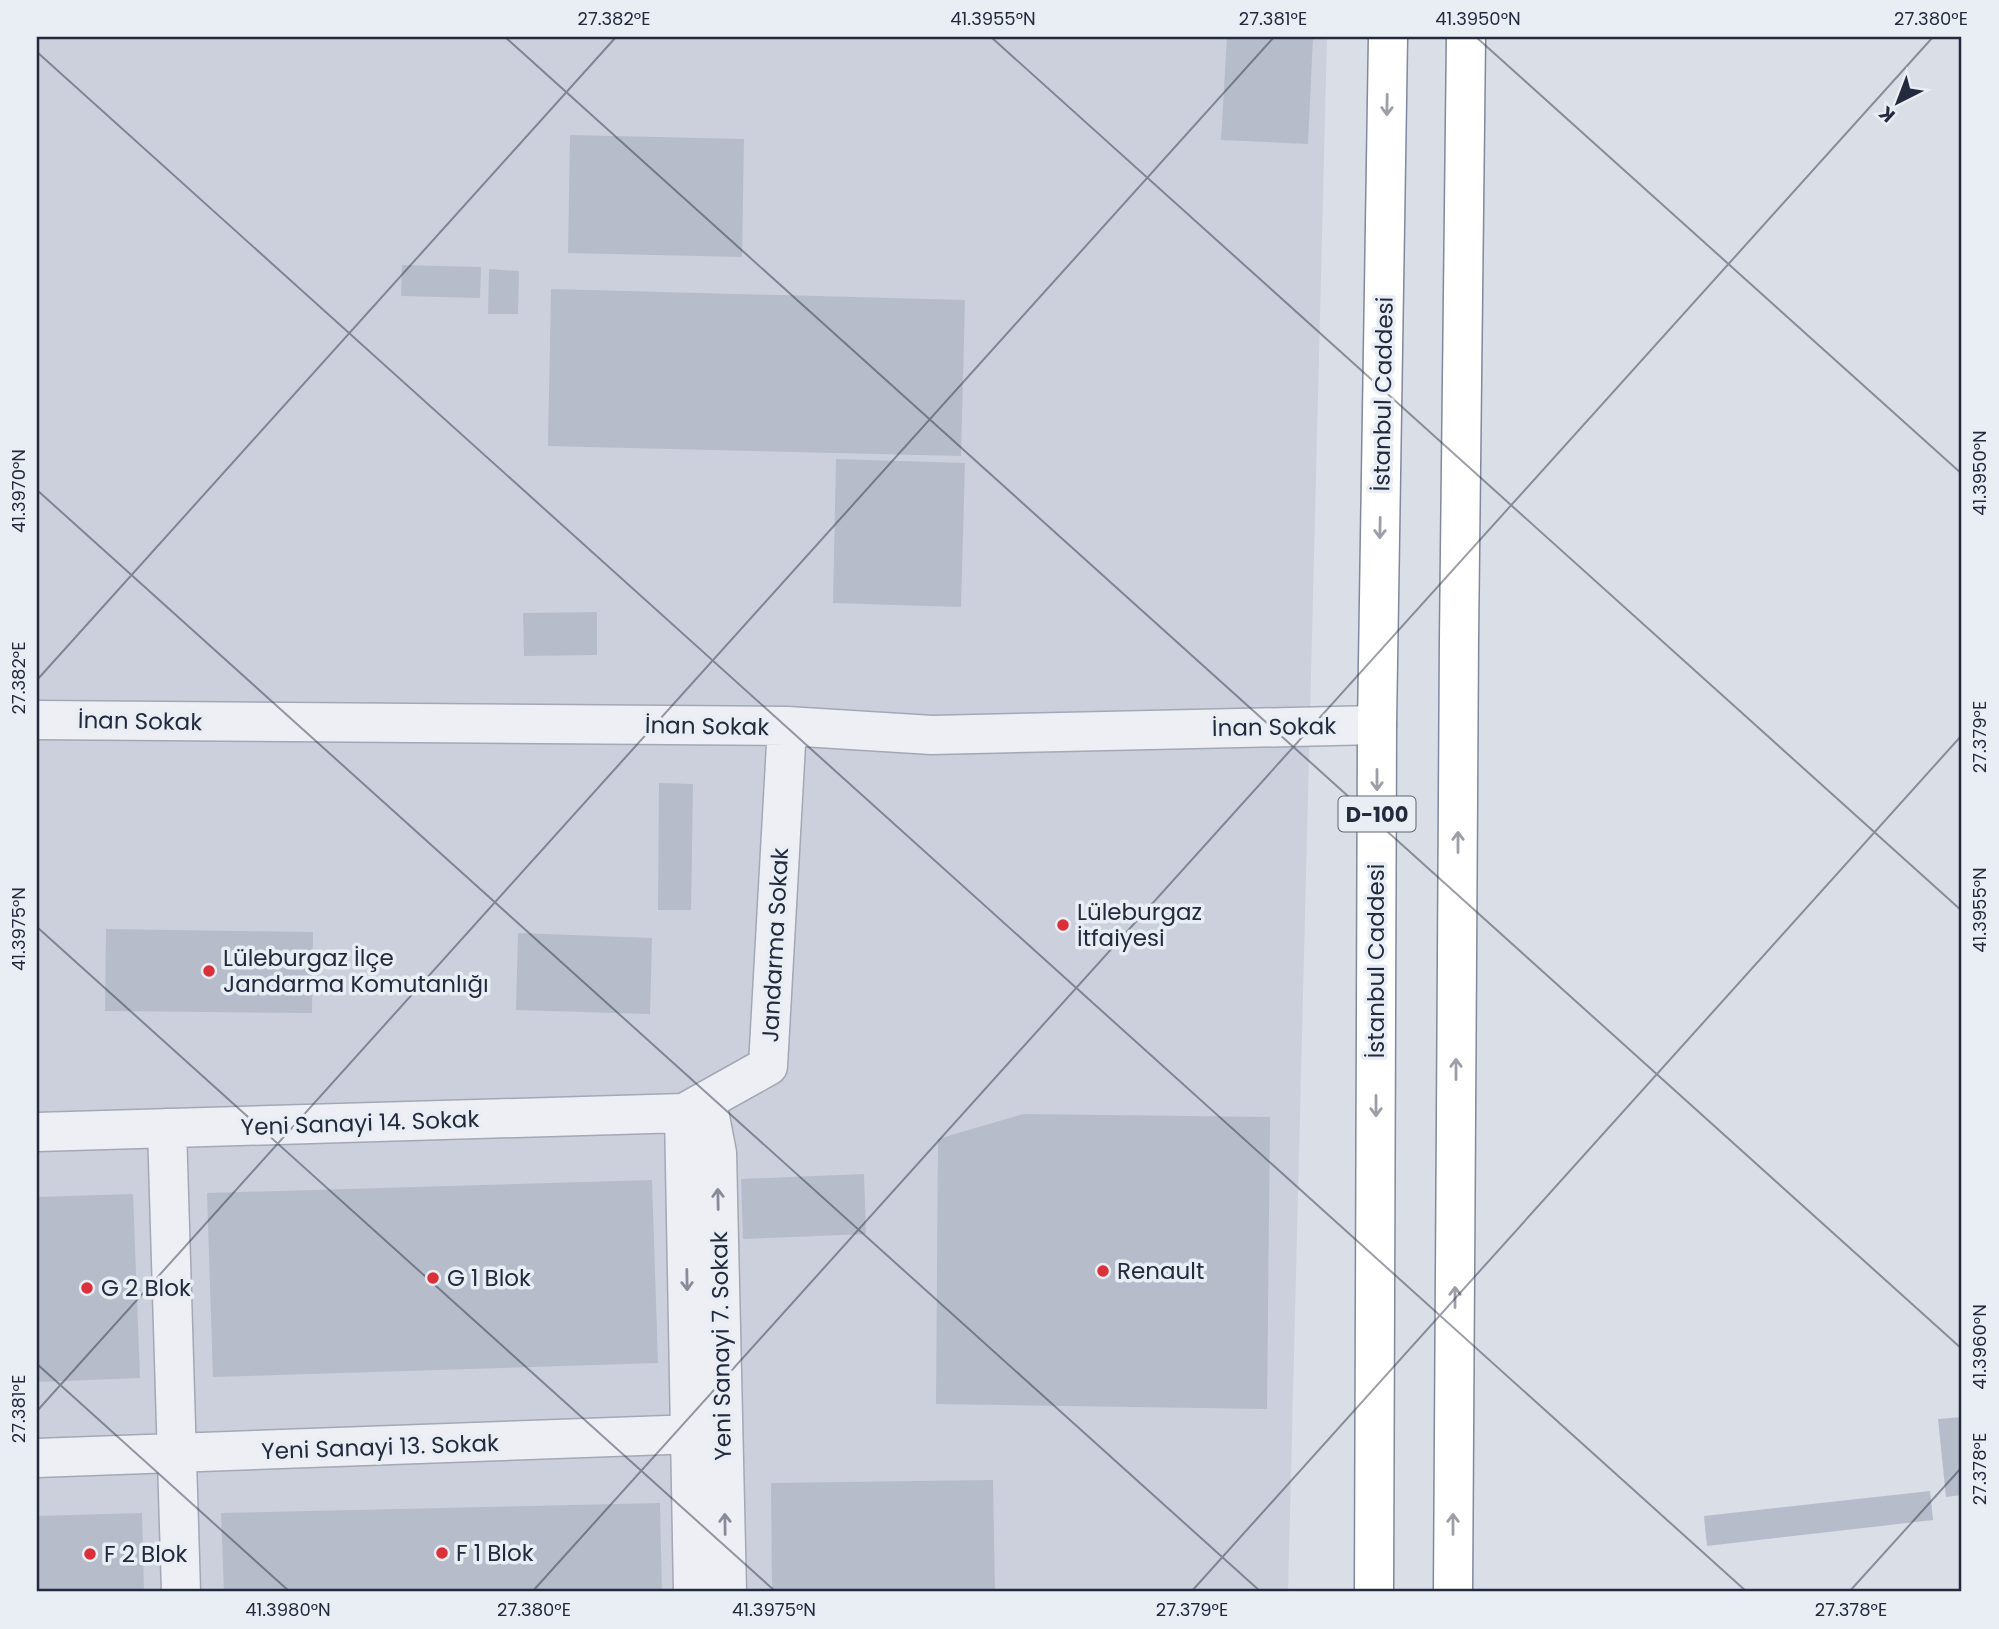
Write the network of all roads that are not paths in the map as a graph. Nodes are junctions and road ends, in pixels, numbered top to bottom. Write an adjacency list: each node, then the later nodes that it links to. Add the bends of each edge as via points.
1 (1388, 37): 4 (highway, İstanbul Caddesi / D-100, one-way to 4)
2 (1466, 37): 16 (highway, one-way to 2)
3 (37, 720): 5 (street, İnan Sokak)
4 (1377, 725): 5 (street, İnan Sokak, via 932,735); 15 (highway, İstanbul Caddesi / D-100, one-way to 15)
5 (788, 726): 6 (street, Jandarma Sokak, via 768,1066)
6 (695, 1107): 7 (street, Yeni Sanayi 14. Sokak); 9 (street, Yeni Sanayi 7. Sokak)
7 (167, 1128): 8 (street, Yeni Sanayi 14. Sokak); 10 (street)
8 (37, 1132)
9 (706, 1434): 10 (street, Yeni Sanayi 13. Sokak); 13 (street, Yeni Sanayi 7. Sokak); 14 (street, Yeni Sanayi 7. Sokak, one-way to 9)
10 (177, 1454): 11 (street, Yeni Sanayi 13. Sokak); 12 (street)
11 (37, 1458)
12 (181, 1592)
13 (693, 1592)
14 (727, 1592)
15 (1374, 1592)
16 (1453, 1592)

